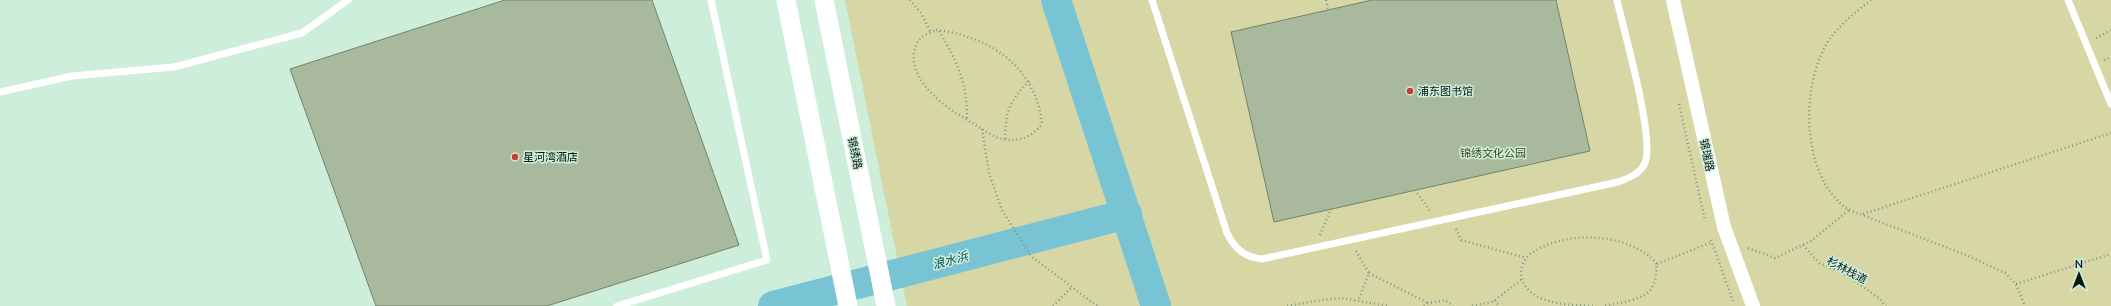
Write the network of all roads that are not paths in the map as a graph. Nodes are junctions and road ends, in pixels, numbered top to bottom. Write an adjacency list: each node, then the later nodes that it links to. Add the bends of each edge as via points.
1 (348, 0): 9 (lane, via 302,33 174,67 72,76)
2 (711, 0): 12 (lane, via 767,260)
3 (786, 0): 13 (main road)
4 (824, 0): 11 (main road, 锦绣路)
5 (1152, 0): 6 (lane, via 1231,240 1242,254 1262,259 1618,182 1632,176 1641,169 1648,151 1647,133)
6 (1617, 0)
7 (1673, 0): 14 (street, 锦瑞路, via 1724,227)
8 (2068, 0): 10 (lane)
9 (0, 92)
10 (2111, 104)
11 (885, 303)
12 (617, 306)
13 (848, 306)
14 (1753, 306)

